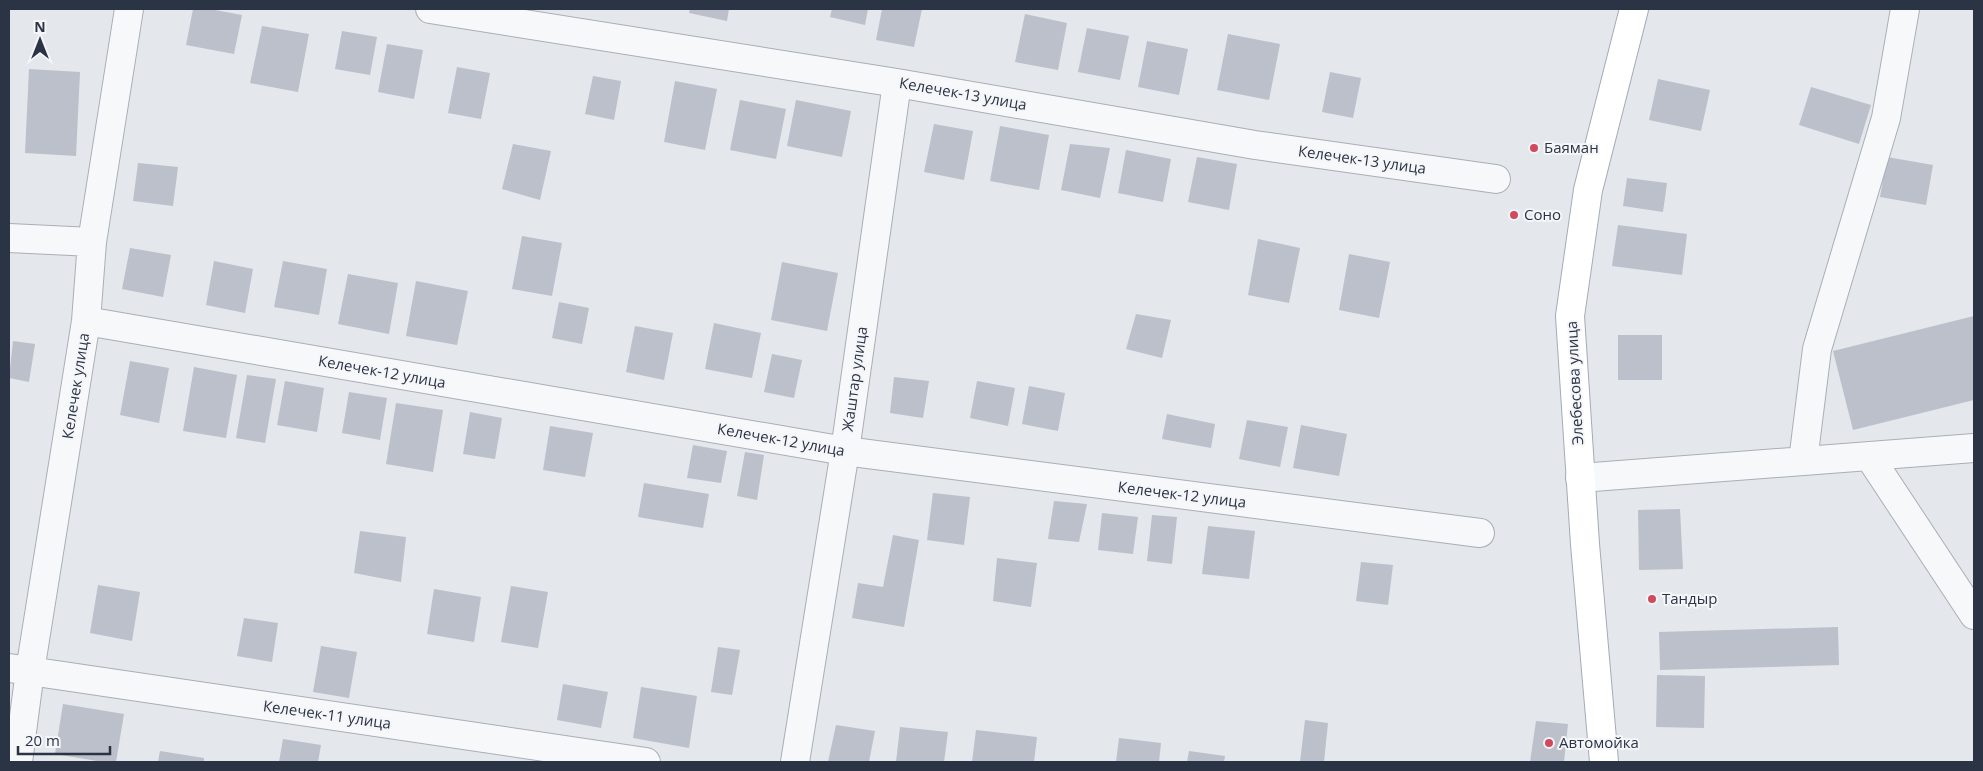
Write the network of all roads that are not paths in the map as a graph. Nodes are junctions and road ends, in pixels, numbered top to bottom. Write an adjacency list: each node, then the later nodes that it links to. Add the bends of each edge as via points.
1 (129, 9): 8 (street, Келечек улица)
2 (430, 9): 5 (street, Келечек-13 улица)
3 (1634, 9): 14 (main road, Элебесова улица, via 1588,190 1570,316)
4 (1905, 9): 13 (street, via 1886,118 1817,349)
5 (897, 83): 6 (street, Келечек-13 улица, via 1255,145); 11 (street, Жаштар улица)
6 (1496, 179)
7 (9, 238): 8 (street)
8 (92, 242): 9 (street, Келечек улица)
9 (86, 321): 11 (street, Келечек-12 улица); 17 (street, Келечек улица)
10 (1974, 448): 12 (street)
11 (845, 451): 15 (street, Келечек-12 улица); 20 (street, Жаштар улица)
12 (1869, 456): 13 (street); 16 (street)
13 (1803, 461): 14 (street)
14 (1580, 478): 21 (main road, Элебесова улица)
15 (1480, 533)
16 (1974, 615)
17 (20, 670): 18 (street, Келечек улица); 19 (street, Келечек-11 улица)
18 (18, 762)
19 (646, 762)
20 (795, 762)
21 (1604, 762)

